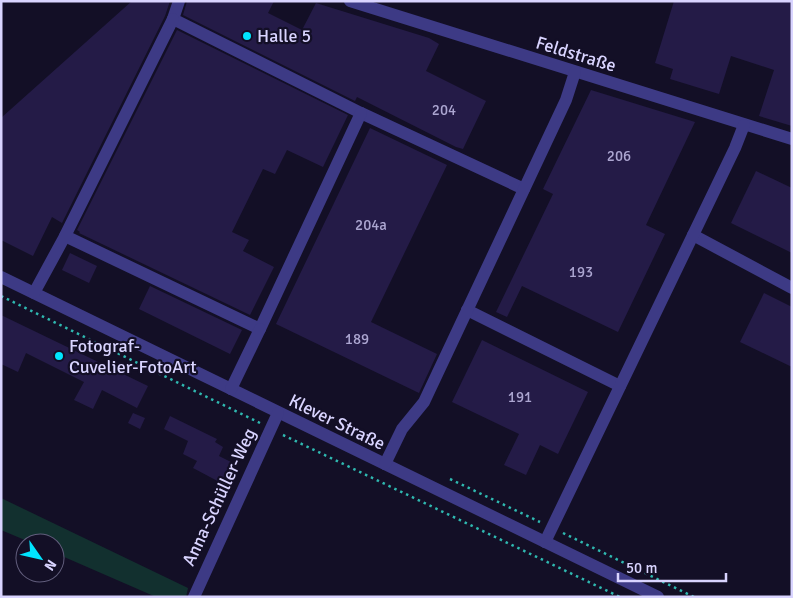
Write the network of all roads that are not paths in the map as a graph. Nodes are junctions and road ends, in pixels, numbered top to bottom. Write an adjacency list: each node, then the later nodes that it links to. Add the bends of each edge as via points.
1 (179, 1): 3 (street)
2 (350, 1): 4 (street, Feldstraße)
3 (173, 19): 5 (street); 10 (street)
4 (575, 72): 6 (street, Feldstraße); 8 (street, via 566,100)
5 (361, 113): 8 (street); 15 (street)
6 (744, 124): 7 (street, Feldstraße); 9 (street)
7 (792, 139)
8 (524, 189): 14 (street)
9 (693, 235): 12 (street); 16 (street)
10 (65, 236): 13 (street); 15 (street)
11 (1, 277): 13 (street, Klever Straße)
12 (792, 288)
13 (34, 292): 17 (street, Klever Straße)
14 (467, 310): 16 (street); 19 (street, via 424,402 402,429)
15 (260, 329): 17 (street)
16 (620, 386): 20 (street)
17 (231, 389): 18 (street, Klever Straße)
18 (278, 413): 19 (street, Klever Straße); 21 (street, Anna-Schüller-Weg)
19 (385, 464): 20 (street, Klever Straße)
20 (545, 542): 22 (street, Klever Straße)
21 (194, 597)
22 (658, 597)

